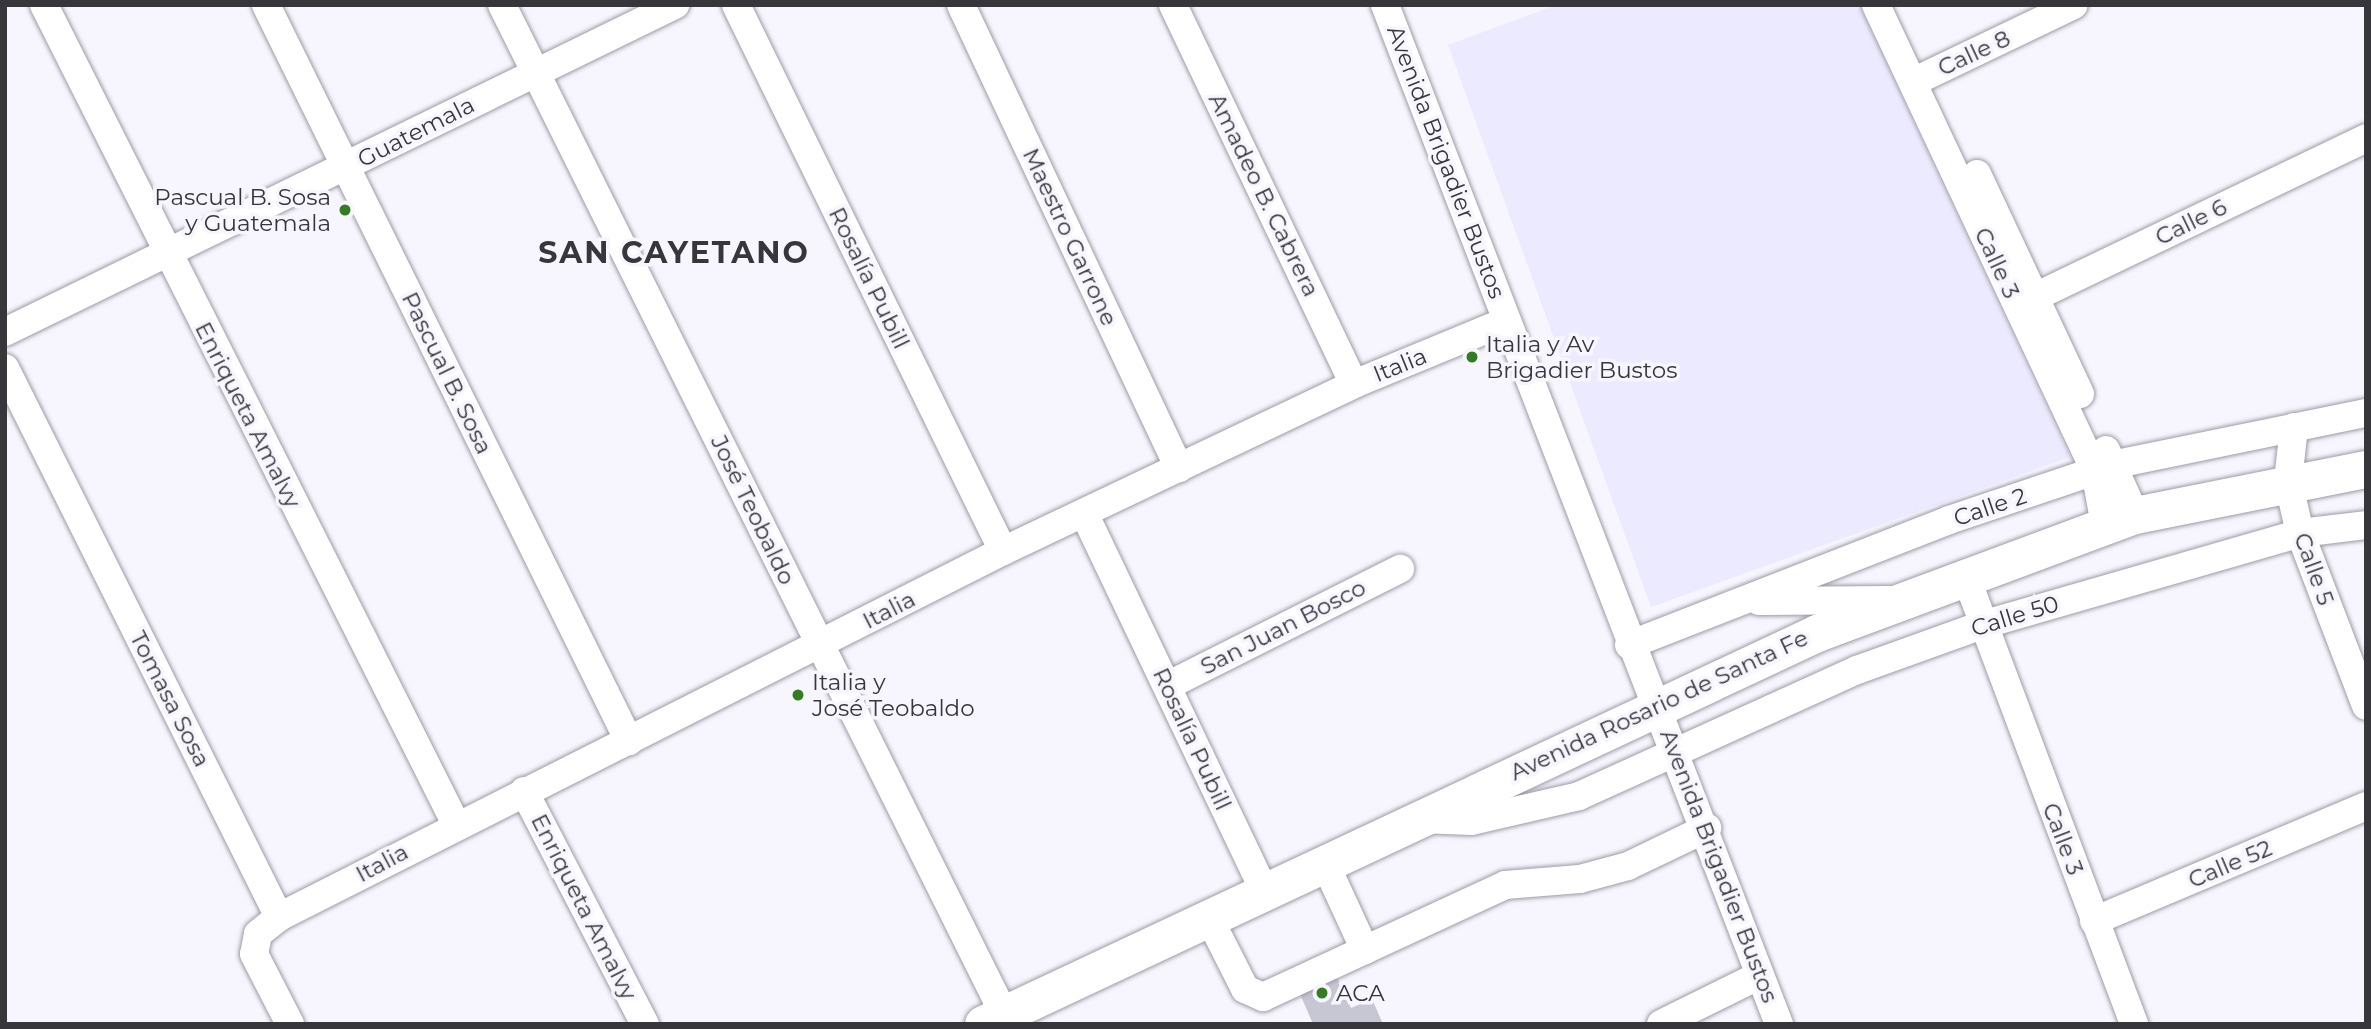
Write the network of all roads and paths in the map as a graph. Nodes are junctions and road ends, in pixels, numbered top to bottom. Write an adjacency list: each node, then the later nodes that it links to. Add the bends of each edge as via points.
1 (44, 5): 16 (street, Enriqueta Amalvy)
2 (266, 5): 15 (street, Pascual B. Sosa)
3 (502, 5): 12 (street, José Teobaldo)
4 (675, 5): 12 (street, Guatemala)
5 (736, 5): 32 (street, Rosalía Pubill)
6 (961, 5): 24 (street, Maestro Garrone)
7 (1173, 5): 21 (street, Amadeo B. Cabrera)
8 (1385, 5): 18 (street, Avenida Brigadier Bustos)
9 (1877, 5): 13 (street, Calle 3)
10 (1898, 5): 13 (street, Calle 3)
11 (2074, 5): 13 (street, Calle 8)
12 (535, 72): 15 (street, Guatemala); 38 (street, José Teobaldo)
13 (1921, 78): 17 (street, Calle 3)
14 (2366, 138): 17 (street, Calle 6)
15 (345, 167): 16 (street, Guatemala); 43 (street, Pascual B. Sosa)
16 (166, 253): 19 (street, Guatemala); 48 (street, Enriqueta Amalvy)
17 (2026, 301): 25 (street, Calle 3)
18 (1507, 321): 21 (street, Italia); 39 (street, Avenida Brigadier Bustos)
19 (5, 332)
20 (5, 368): 53 (street, Tomasa Sosa)
21 (1354, 384): 24 (street, Italia)
22 (2366, 413): 23 (street, Calle 2)
23 (2294, 427): 25 (street, Calle 2); 27 (street, Calle 5)
24 (1180, 468): 28 (street, Italia)
25 (2104, 468): 29 (street, Calle 3); 36 (street, Calle 2)
26 (2366, 470): 27 (main road, Avenida Rosario de Santa Fe)
27 (2288, 481): 29 (main road, Avenida Rosario de Santa Fe); 31 (street, Calle 5)
28 (1084, 513): 32 (street, Italia); 40 (street, Rosalía Pubill)
29 (2120, 520): 34 (main road, Avenida Rosario de Santa Fe)
30 (2366, 525): 31 (street, Calle 50)
31 (2300, 533): 37 (street, Calle 50); 42 (street, Calle 5)
32 (1003, 551): 38 (street, Italia)
33 (1400, 569): 40 (street, San Juan Bosco)
34 (1965, 574): 35 (main road, Avenida Rosario de Santa Fe); 37 (street, Calle 3)
35 (1900, 600): 36 (street); 41 (main road, Avenida Rosario de Santa Fe)
36 (1740, 601): 39 (street, Calle 2)
37 (1982, 625): 44 (street, Calle 50, via 1857,670); 54 (street, Calle 3)
38 (820, 645): 43 (street, Italia); 57 (street, José Teobaldo)
39 (1629, 645): 41 (street, Avenida Brigadier Bustos)
40 (1167, 686): 51 (street, Rosalía Pubill)
41 (1657, 704): 44 (street, Avenida Brigadier Bustos); 47 (main road, Avenida Rosario de Santa Fe)
42 (2366, 706)
43 (629, 741): 45 (street, Italia)
44 (1679, 753): 47 (street, Calle 50, via 1579,796 1471,821); 49 (street, Avenida Brigadier Bustos)
45 (524, 791): 48 (street, Italia); 59 (street, Enriqueta Amalvy)
46 (2366, 806): 54 (street, Calle 52)
47 (1414, 818): 50 (main road, Avenida Rosario de Santa Fe)
48 (456, 824): 53 (street, Italia)
49 (1707, 828): 55 (street, via 1628,866 1580,879 1505,885); 56 (street, Avenida Brigadier Bustos)
50 (1324, 861): 51 (main road, Avenida Rosario de Santa Fe); 55 (street)
51 (1263, 889): 52 (main road, Avenida Rosario de Santa Fe)
52 (1208, 916): 55 (street, via 1253,997); 57 (main road, Avenida Rosario de Santa Fe)
53 (279, 917): 58 (street, via 258,934 254,954)
54 (2094, 921): 62 (street, Calle 3)
55 (1365, 950)
56 (1760, 975): 60 (street); 61 (street, Avenida Brigadier Bustos)
57 (999, 1020)
58 (290, 1024)
59 (645, 1024)
60 (1661, 1024)
61 (1779, 1024)
62 (2134, 1024)

